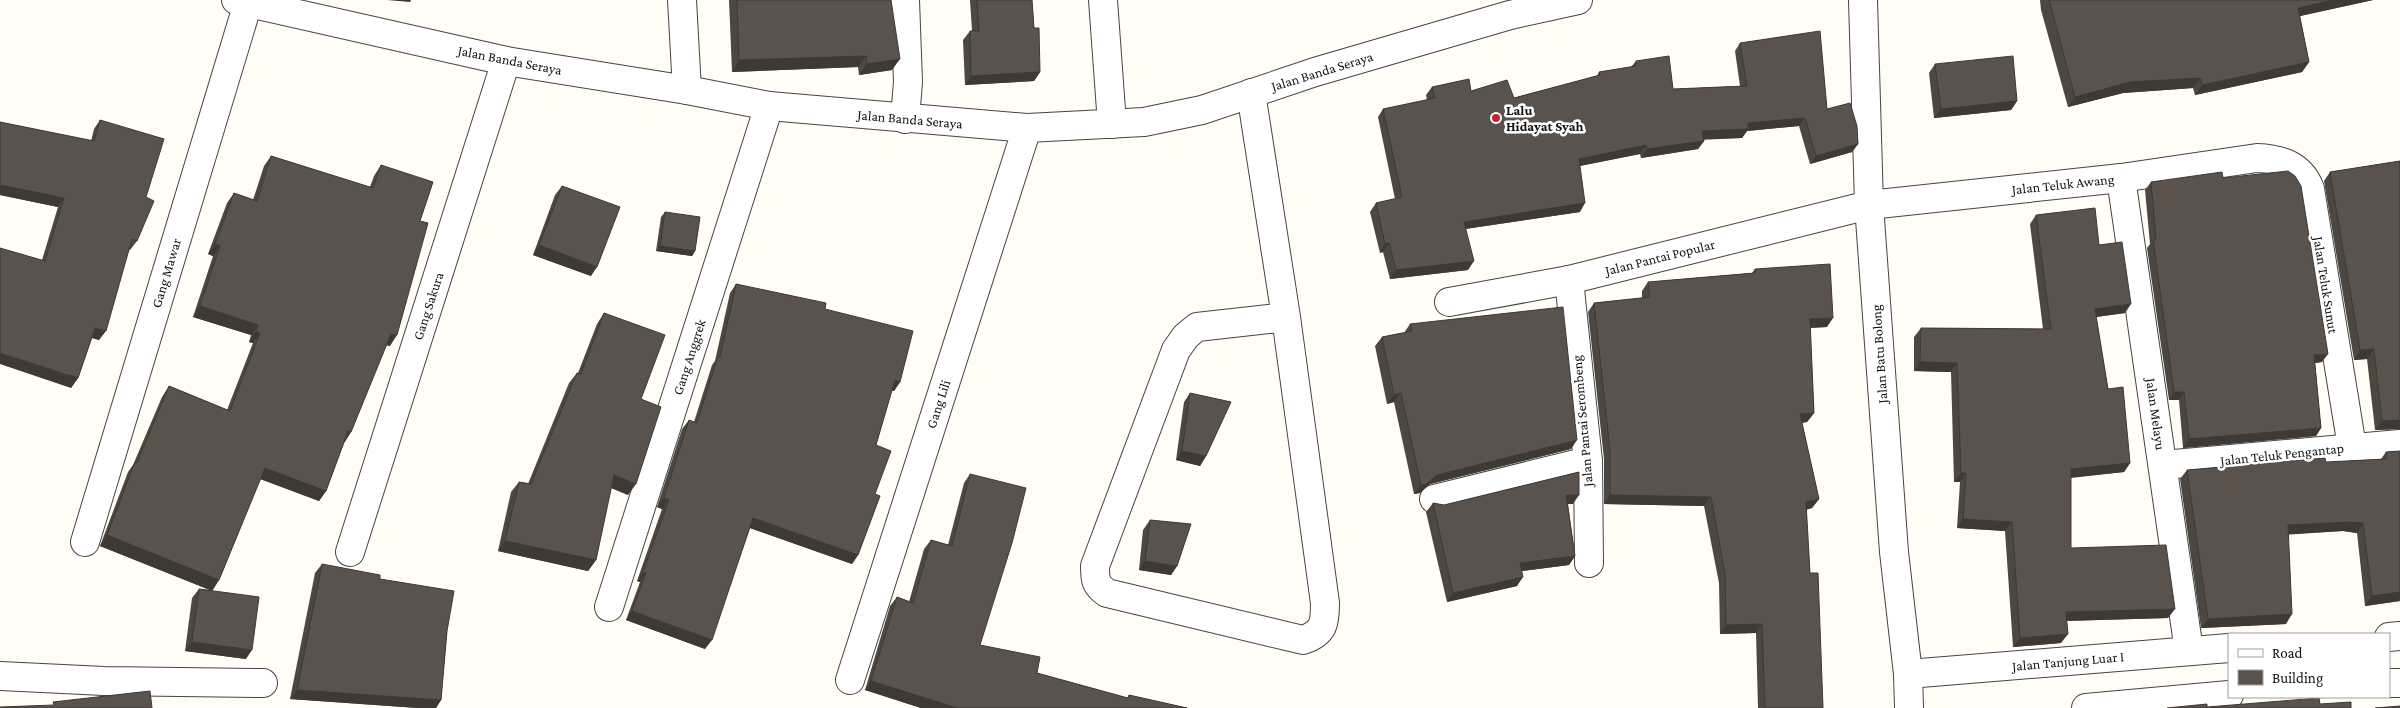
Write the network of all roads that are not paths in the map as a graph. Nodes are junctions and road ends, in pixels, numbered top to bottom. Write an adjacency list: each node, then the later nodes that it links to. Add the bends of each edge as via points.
1 (682, 0): 8 (street)
2 (905, 0): 11 (street, via 908,82)
3 (1102, 0): 12 (street)
4 (1578, 0): 9 (street, Jalan Banda Seraya, via 1500,18)
5 (1863, 0): 16 (street, Jalan Batu Bolong)
6 (242, 2): 7 (street, Jalan Banda Seraya); 25 (street, Gang Mawar)
7 (506, 61): 8 (street, Jalan Banda Seraya); 26 (street, Gang Sakura)
8 (687, 90): 10 (street, Jalan Banda Seraya)
9 (1251, 93): 12 (street, Jalan Banda Seraya, via 1202,110 1144,122); 19 (street)
10 (769, 106): 11 (street, Jalan Banda Seraya); 28 (street, Gang Anggrek)
11 (905, 119): 13 (street, Jalan Banda Seraya)
12 (1112, 124): 13 (street, Jalan Banda Seraya)
13 (1027, 128): 33 (street, Gang Lili)
14 (2257, 158): 15 (street, Jalan Teluk Awang); 21 (street, Jalan Teluk Sunut, via 2276,159 2289,164 2300,172 2310,189)
15 (2122, 178): 16 (street, Jalan Teluk Awang); 23 (street, Jalan Melayu)
16 (1869, 205): 17 (street, Jalan Pantai Popular); 31 (street, Jalan Batu Bolong, via 1894,552)
17 (1570, 280): 18 (street, Jalan Pantai Popular); 22 (street, Jalan Pantai Serombeng)
18 (1449, 302)
19 (1286, 318): 19 (street, via 1197,327 1176,350 1096,566 1095,582 1098,587 1107,592 1302,640 1315,636 1324,622 1325,603)
20 (2400, 444): 21 (street, Jalan Teluk Pengantap)
21 (2352, 447): 23 (street, Jalan Teluk Pengantap)
22 (1588, 461): 24 (street); 27 (street, Jalan Pantai Serombeng)
23 (2163, 465): 30 (street, Jalan Melayu)
24 (1434, 499)
25 (85, 542)
26 (350, 552)
27 (1589, 564)
28 (609, 607)
29 (2228, 648): 30 (street, Jalan Tanjung Luar I)
30 (2189, 651): 31 (street, Jalan Tanjung Luar I)
31 (1908, 674): 36 (street, Jalan Batu Bolong)
32 (0, 676): 34 (street, via 104,681)
33 (850, 680)
34 (263, 682)
35 (2228, 694): 37 (street)
36 (1909, 708)
37 (2086, 708)

